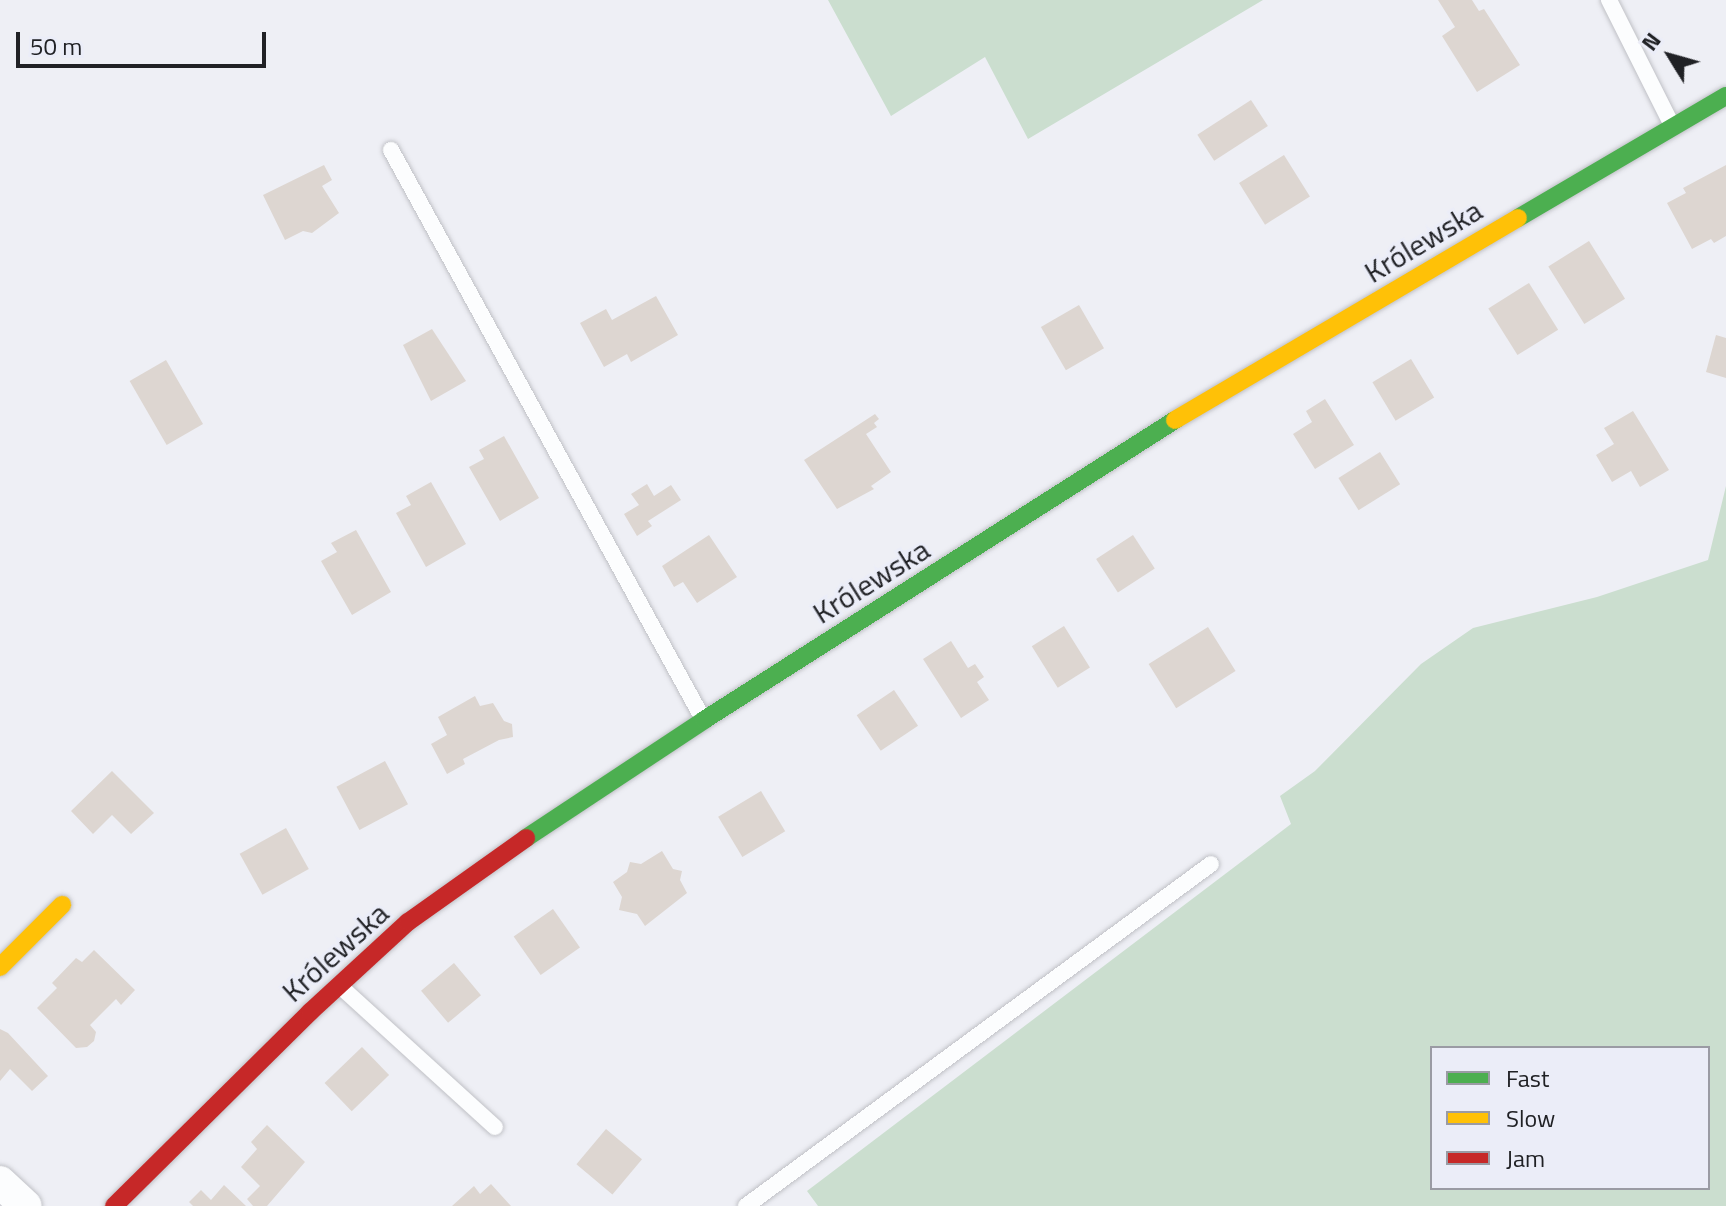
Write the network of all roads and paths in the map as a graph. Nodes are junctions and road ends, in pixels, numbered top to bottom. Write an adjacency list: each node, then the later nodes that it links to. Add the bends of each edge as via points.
1 (1609, 0): 3 (lane)
2 (1726, 96): 3 (street, Królewska)
3 (1673, 127): 5 (street, Królewska, via 1139,441)
4 (391, 150): 5 (lane)
5 (704, 720): 9 (street, Królewska, via 490,862 408,922)
6 (1211, 864): 14 (lane)
7 (62, 905): 8 (street)
8 (0, 967)
9 (340, 986): 10 (lane); 13 (street, Królewska)
10 (495, 1127)
11 (0, 1182): 12 (street)
12 (26, 1206)
13 (114, 1206)
14 (746, 1206)

